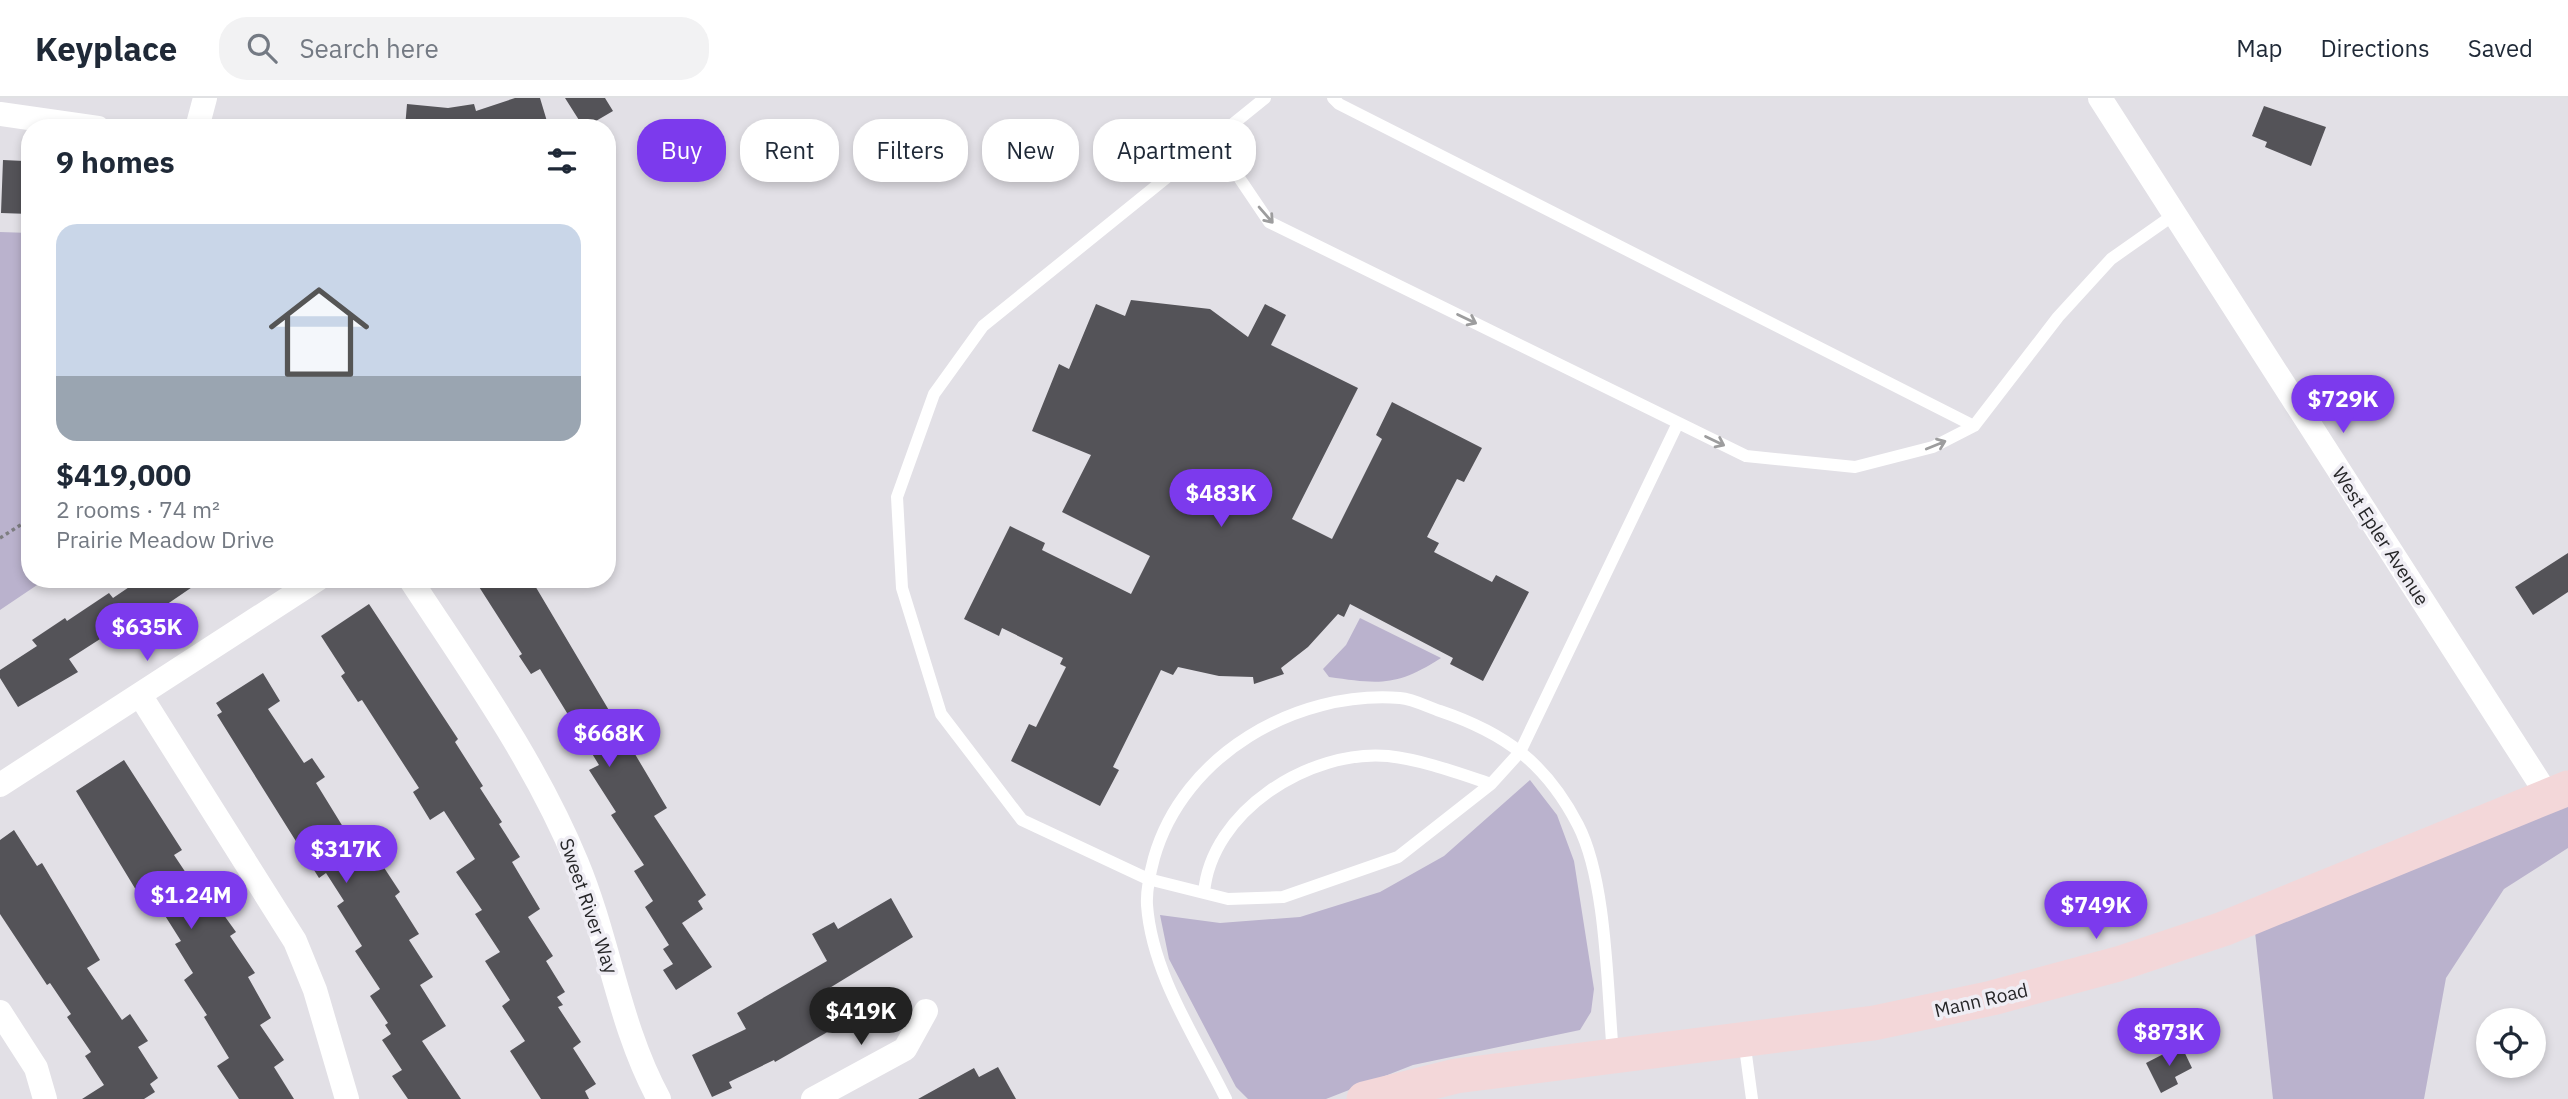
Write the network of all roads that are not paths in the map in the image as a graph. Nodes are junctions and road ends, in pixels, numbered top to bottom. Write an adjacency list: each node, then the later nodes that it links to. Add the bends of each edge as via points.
1 (205, 98): 7 (street)
2 (1265, 98): 8 (lane)
3 (1333, 98): 13 (lane)
4 (2100, 98): 11 (street, West Epler Avenue)
5 (0, 114): 6 (street)
6 (35, 119)
7 (199, 119)
8 (1238, 119)
9 (1160, 182): 21 (lane, via 983,326 933,394 897,497 902,588 941,714 1022,820)
10 (1242, 182): 12 (lane, one-way to 12, via 1269,222)
11 (2175, 214): 13 (lane, via 2110,259 2058,317); 20 (street, West Epler Avenue)
12 (1678, 423): 13 (lane, one-way to 13, via 1746,456 1855,467 1933,447); 17 (lane)
13 (1974, 426)
14 (304, 588): 16 (street)
15 (416, 588): 29 (street, Sweet River Way, via 523,752 556,816 578,865 642,1062)
16 (140, 695): 19 (street); 28 (street, via 295,941 316,990)
17 (1520, 752): 18 (lane); 21 (lane, via 1508,741 1456,717 1402,698 1347,699 1287,717 1246,736 1184,792 1160,838); 26 (lane, via 1550,780 1579,827 1596,875)
18 (1491, 784): 22 (lane, via 1398,858 1350,877 1283,897 1228,899); 22 (lane, via 1387,756 1346,758 1316,768 1275,788 1237,817 1217,848)
19 (0, 785)
20 (2558, 792): 25 (main road, Mann Road, via 2280,908 2118,964 1914,1015)
21 (1148, 879): 22 (lane); 31 (lane, via 1147,904 1158,962)
22 (1204, 893)
23 (926, 1011): 30 (street, via 905,1049)
24 (0, 1012): 27 (street, via 36,1068)
25 (1744, 1040): 26 (main road, Mann Road); 33 (lane)
26 (1614, 1056): 32 (main road, Mann Road, via 1456,1076)
27 (45, 1099)
28 (347, 1099)
29 (659, 1099)
30 (813, 1099)
31 (1226, 1099)
32 (1364, 1099)
33 (1752, 1099)

